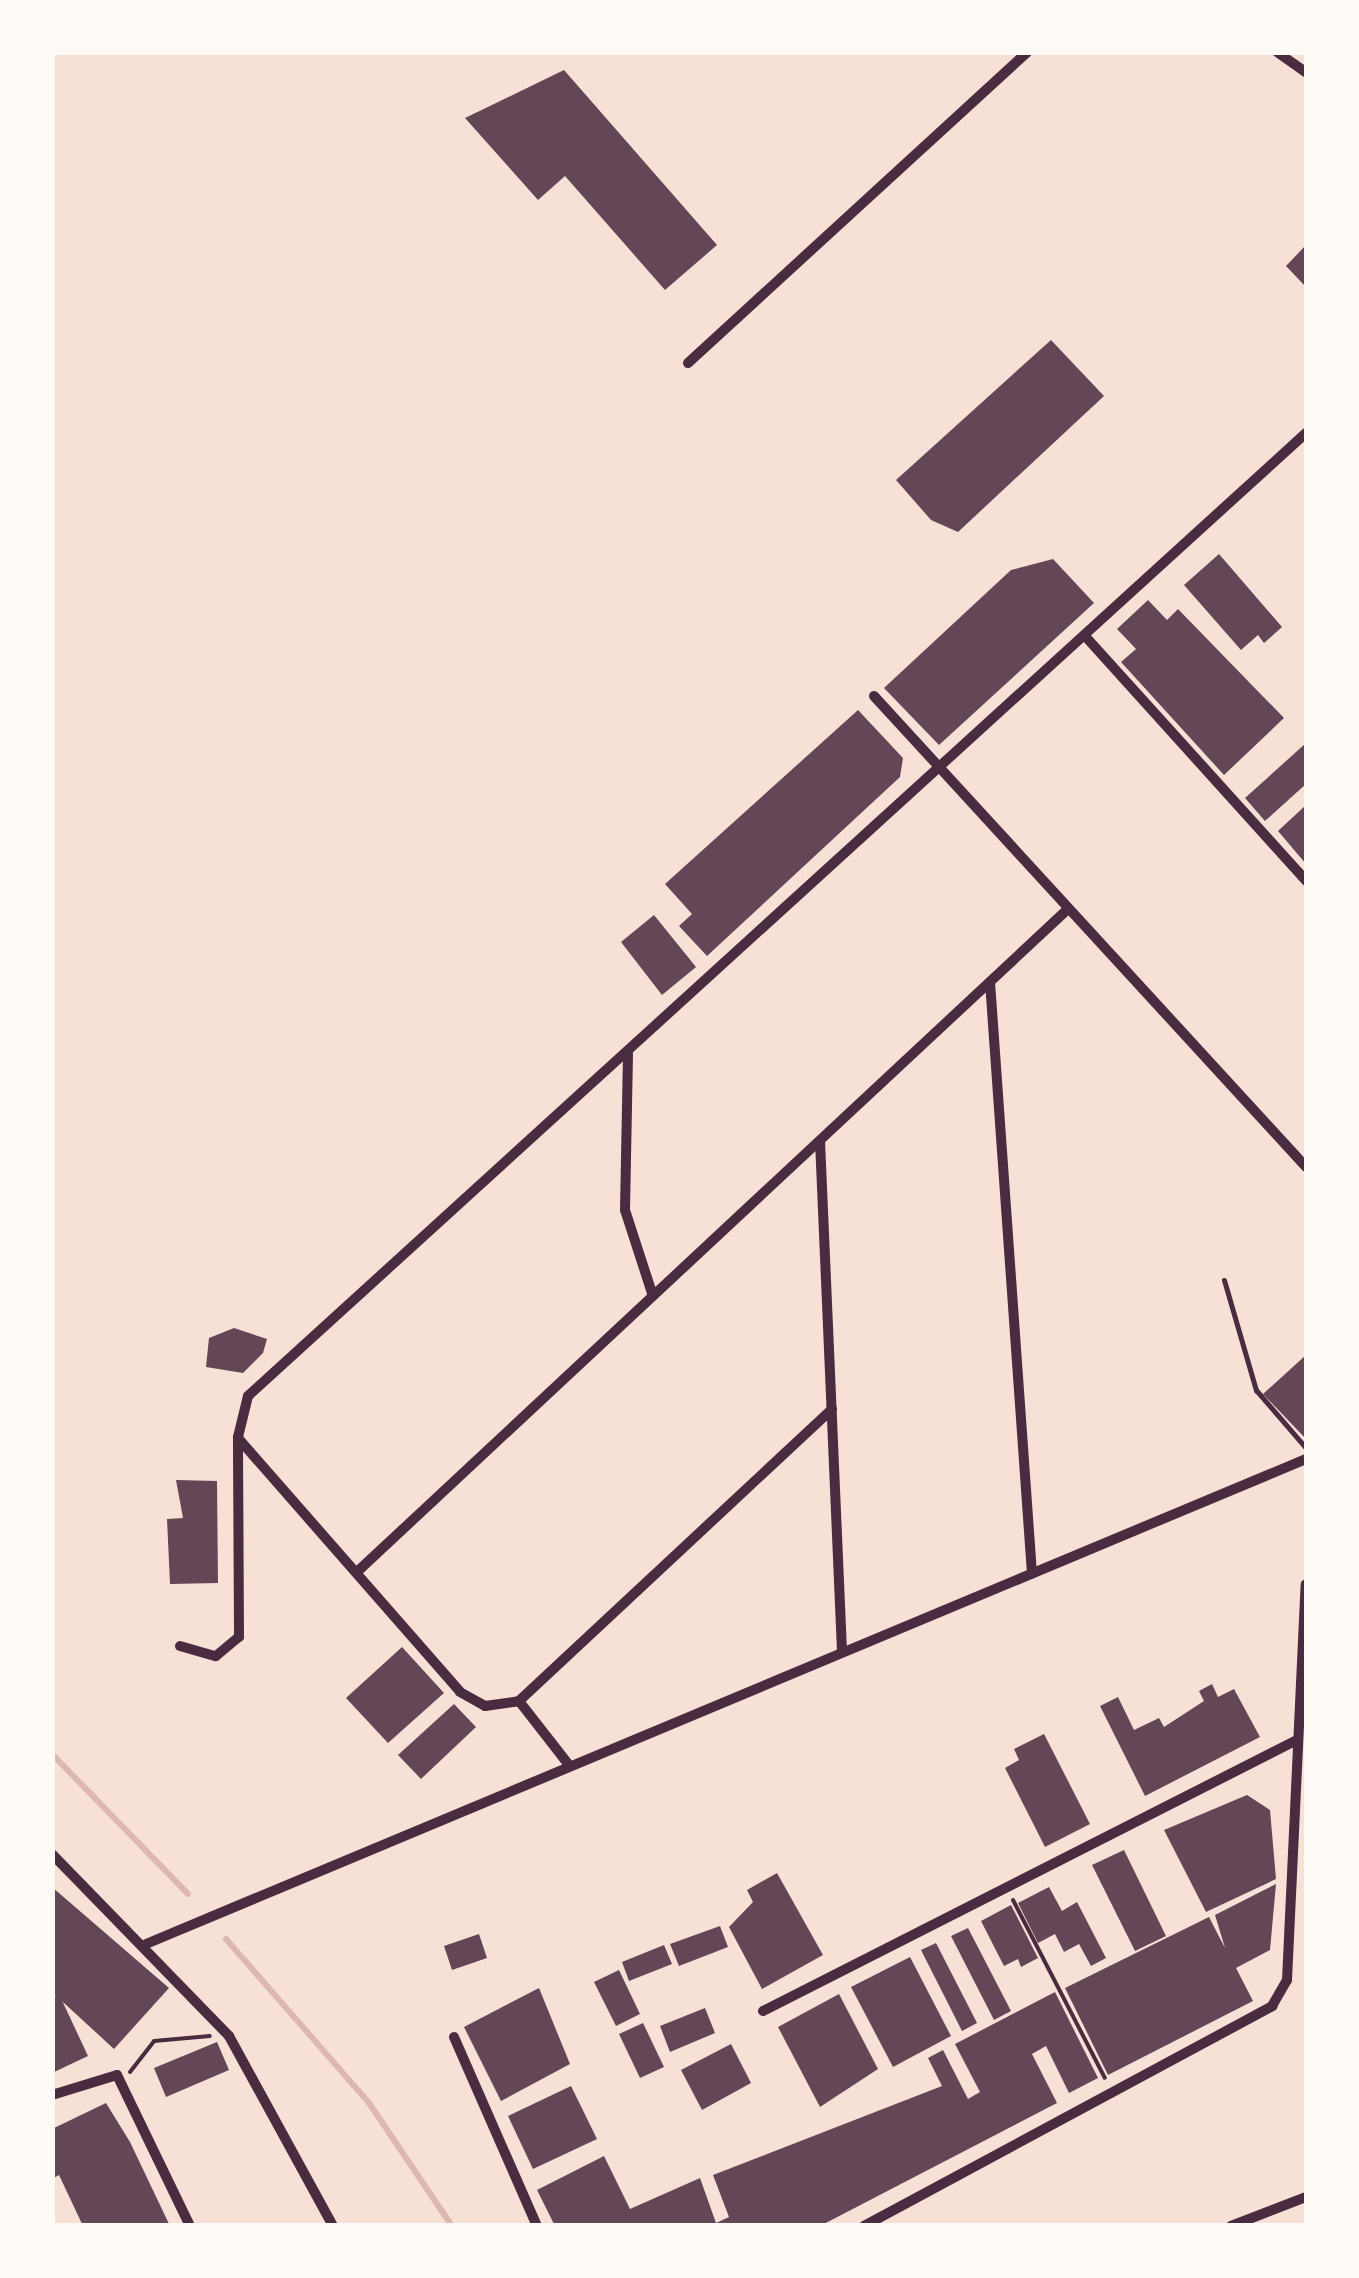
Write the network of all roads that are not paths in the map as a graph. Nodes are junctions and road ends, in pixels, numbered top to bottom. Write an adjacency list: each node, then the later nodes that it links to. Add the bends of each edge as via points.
1 (1027, 52): 4 (street)
2 (1286, 55): 3 (street)
3 (1306, 72)
4 (688, 363)
5 (1306, 433): 6 (street)
6 (1085, 636): 8 (street); 9 (street)
7 (874, 696): 8 (street)
8 (939, 770): 10 (street); 12 (street)
9 (1306, 881)
10 (1068, 909): 11 (street); 15 (street)
11 (990, 982): 13 (street); 24 (street)
12 (628, 1054): 18 (street, via 625,1210); 20 (street, via 248,1396)
13 (820, 1141): 18 (street); 19 (street)
14 (1306, 1142): 15 (street)
15 (1294, 1154): 16 (street)
16 (1306, 1166)
17 (1224, 1280): 21 (lane, via 1256,1390)
18 (653, 1296): 23 (street)
19 (832, 1410): 27 (street); 28 (street)
20 (238, 1437): 23 (street); 26 (street, via 239,1637 216,1656)
21 (1306, 1448)
22 (1306, 1460): 24 (street)
23 (358, 1571): 28 (street, via 460,1692 486,1706)
24 (1032, 1574): 27 (street)
25 (1306, 1584): 29 (street)
26 (180, 1646)
27 (842, 1652): 30 (street)
28 (519, 1702): 30 (street)
29 (1296, 1740): 33 (street); 40 (street, via 1287,1980 1272,2006)
30 (569, 1765): 32 (street)
31 (52, 1854): 32 (street)
32 (146, 1944): 38 (street, via 229,2036)
33 (764, 2011)
34 (454, 2037): 39 (street)
35 (52, 2095): 37 (street, via 119,2079)
36 (1306, 2197): 41 (street)
37 (190, 2226)
38 (333, 2226)
39 (537, 2226)
40 (864, 2226)
41 (1231, 2226)

